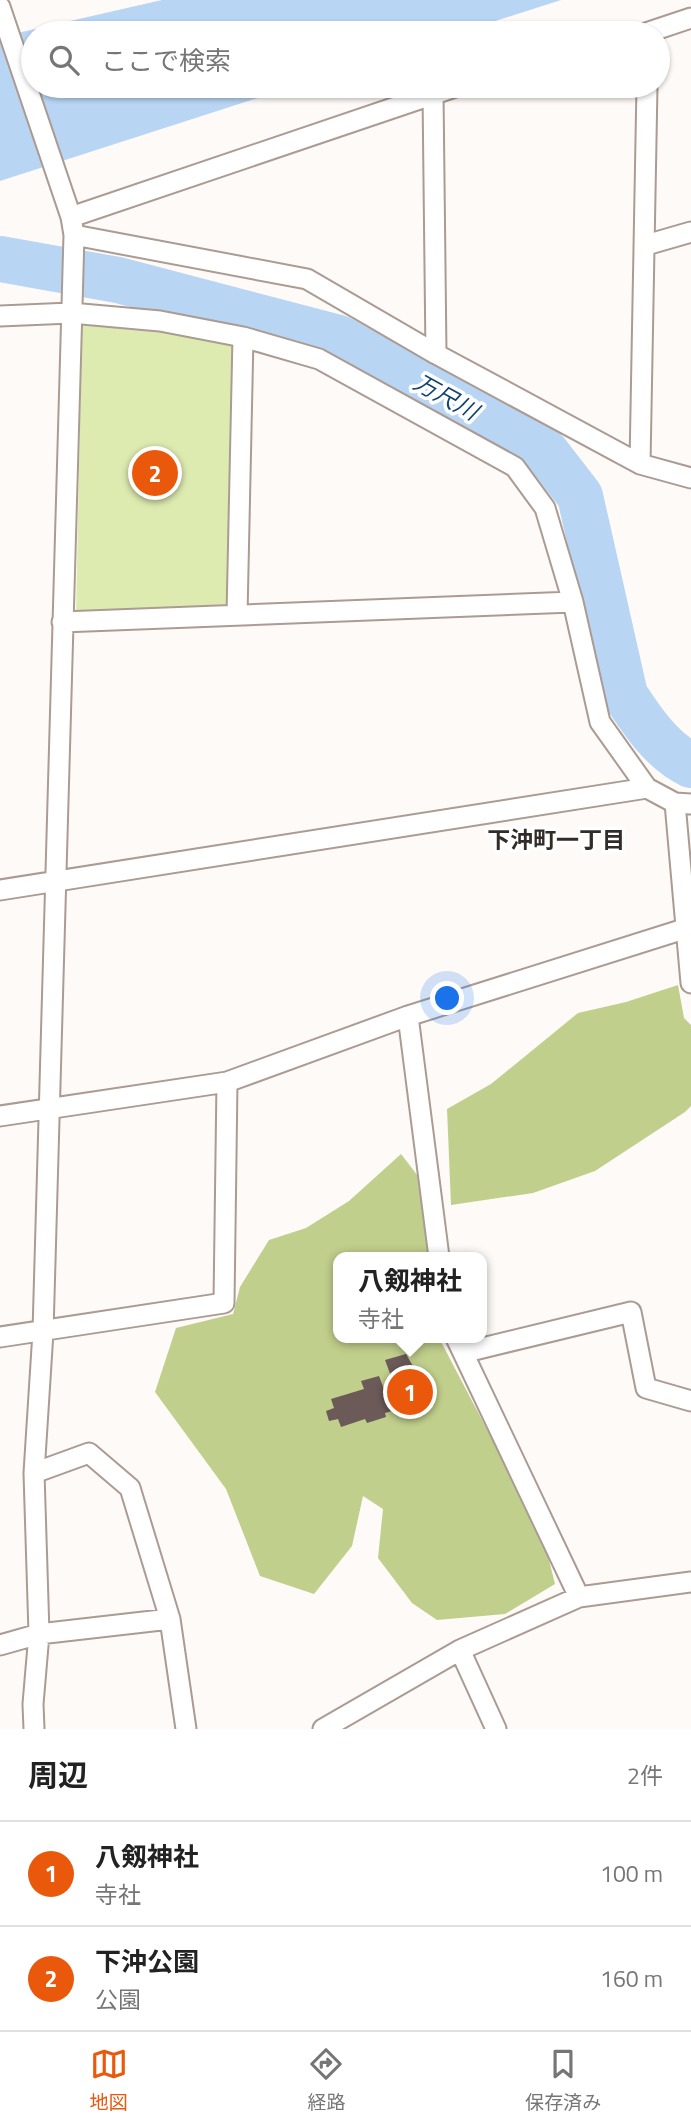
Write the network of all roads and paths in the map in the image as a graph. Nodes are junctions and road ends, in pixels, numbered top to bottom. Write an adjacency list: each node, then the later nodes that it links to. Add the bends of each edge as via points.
1 (0, 7): 4 (street)
2 (691, 18): 3 (street)
3 (670, 25)
4 (21, 71)
5 (30, 98): 9 (street)
6 (419, 98): 9 (street)
7 (433, 98): 15 (street)
8 (647, 98): 11 (street)
9 (72, 226): 12 (street); 15 (street, via 307,279)
10 (691, 232): 11 (street)
11 (646, 245): 16 (street)
12 (71, 313): 13 (street); 14 (street, via 160,321); 20 (street)
13 (0, 316)
14 (243, 337): 18 (street, via 319,359 516,467 545,508); 19 (street)
15 (436, 354): 16 (street)
16 (640, 464): 17 (street)
17 (691, 478)
18 (573, 602): 19 (street); 21 (street, via 600,722)
19 (237, 615): 20 (street)
20 (62, 622): 23 (street)
21 (647, 788): 22 (street); 23 (street)
22 (683, 803): 25 (street)
23 (56, 881): 24 (street); 29 (street)
24 (0, 890)
25 (684, 929): 26 (street); 27 (street)
26 (691, 983)
27 (408, 1016): 28 (street); 31 (street)
28 (227, 1082): 29 (street); 32 (street, via 224,1303)
29 (47, 1109): 30 (street); 32 (street)
30 (0, 1116)
31 (438, 1252)
32 (43, 1332): 33 (street); 37 (street)
33 (0, 1337)
34 (487, 1340): 36 (street, via 631,1312 646,1388)
35 (461, 1345): 39 (street)
36 (691, 1401)
37 (34, 1473): 40 (street, via 89,1453 130,1488); 41 (street)
38 (691, 1583): 39 (street)
39 (579, 1597): 43 (street)
40 (170, 1619): 41 (street); 45 (street)
41 (38, 1634): 42 (street); 44 (street)
42 (0, 1645)
43 (460, 1650): 46 (street); 47 (street)
44 (34, 1729)
45 (186, 1729)
46 (323, 1729)
47 (496, 1729)

